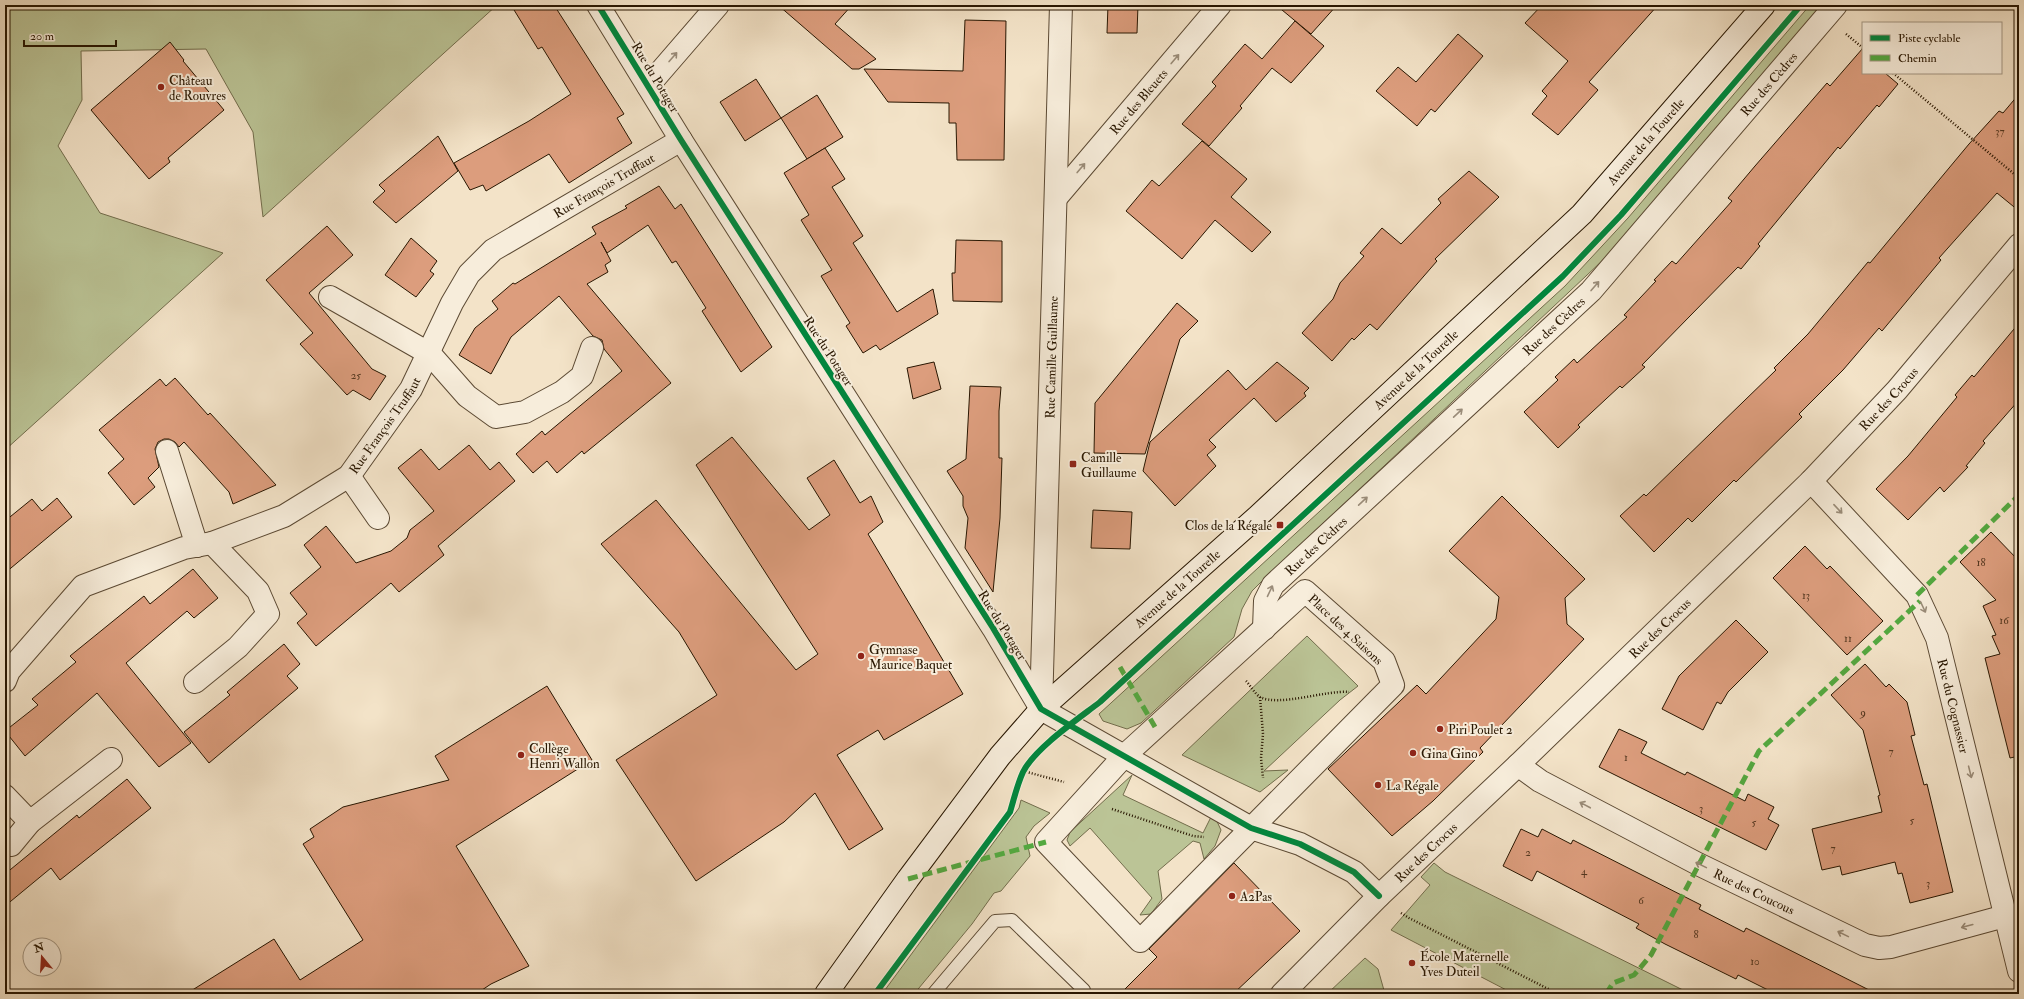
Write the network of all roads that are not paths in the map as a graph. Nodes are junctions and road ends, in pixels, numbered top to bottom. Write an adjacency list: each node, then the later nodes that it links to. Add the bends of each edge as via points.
1 (598, 5): 7 (street, Rue du Potager)
2 (718, 5): 7 (street, one-way to 2)
3 (1061, 5): 9 (street, Rue Camille Guillaume)
4 (1220, 5): 9 (street, Rue des Bleuets, one-way to 4)
5 (1764, 5): 22 (street, Avenue de la Tourelle, via 1582,214 1263,512)
6 (1836, 5): 19 (street, Rue des Cèdres, one-way to 6, via 1265,600 1273,585 1591,291)
7 (648, 86): 8 (street, Rue du Potager)
8 (681, 140): 13 (street, Rue François Truffaut, via 493,250 469,274 452,303); 22 (street, Rue du Potager, via 993,628)
9 (1056, 198): 22 (street, Rue Camille Guillaume)
10 (2019, 245): 16 (street, Rue des Crocus, via 1897,390)
11 (330, 297): 13 (street)
12 (592, 348): 13 (street, via 582,376 562,392 525,412 496,417 467,396)
13 (430, 354): 15 (street, Rue François Truffaut, via 411,389)
14 (167, 451): 18 (street)
15 (349, 476): 17 (street); 18 (street, Rue François Truffaut, via 284,516)
16 (1811, 481): 25 (street, Rue des Crocus); 31 (street, Rue du Cognassier, one-way to 31, via 1917,595 1937,638)
17 (378, 518)
18 (204, 544): 20 (street, Rue François Truffaut, via 184,548 83,586 9,672); 21 (street, via 258,591 268,614 238,647)
19 (1264, 629): 23 (street, Place des 4 Saisons); 28 (street, Place des 4 Saisons, via 1305,591 1384,661 1393,685)
20 (5, 681)
21 (195, 682)
22 (1041, 709): 23 (street); 34 (street, Avenue de la Tourelle, via 1000,756)
23 (1124, 756): 28 (street); 28 (street, Place des 4 Saisons, via 1046,842 1140,941)
24 (111, 759): 27 (street)
25 (1518, 765): 30 (street, Rue des Crocus); 31 (street, Rue des Coucous, one-way to 25, via 1892,947 1865,945 1698,864 1540,781)
26 (5, 796): 27 (street)
27 (30, 822): 29 (street)
28 (1251, 828): 30 (street, via 1300,844 1354,872)
29 (11, 845)
30 (1379, 896): 36 (street, Rue des Crocus)
31 (2010, 919): 32 (street, Rue du Cognassier)
32 (2019, 971)
33 (1084, 990): 35 (lane, via 1012,920 995,921)
34 (826, 994)
35 (933, 994)
36 (1282, 994)

